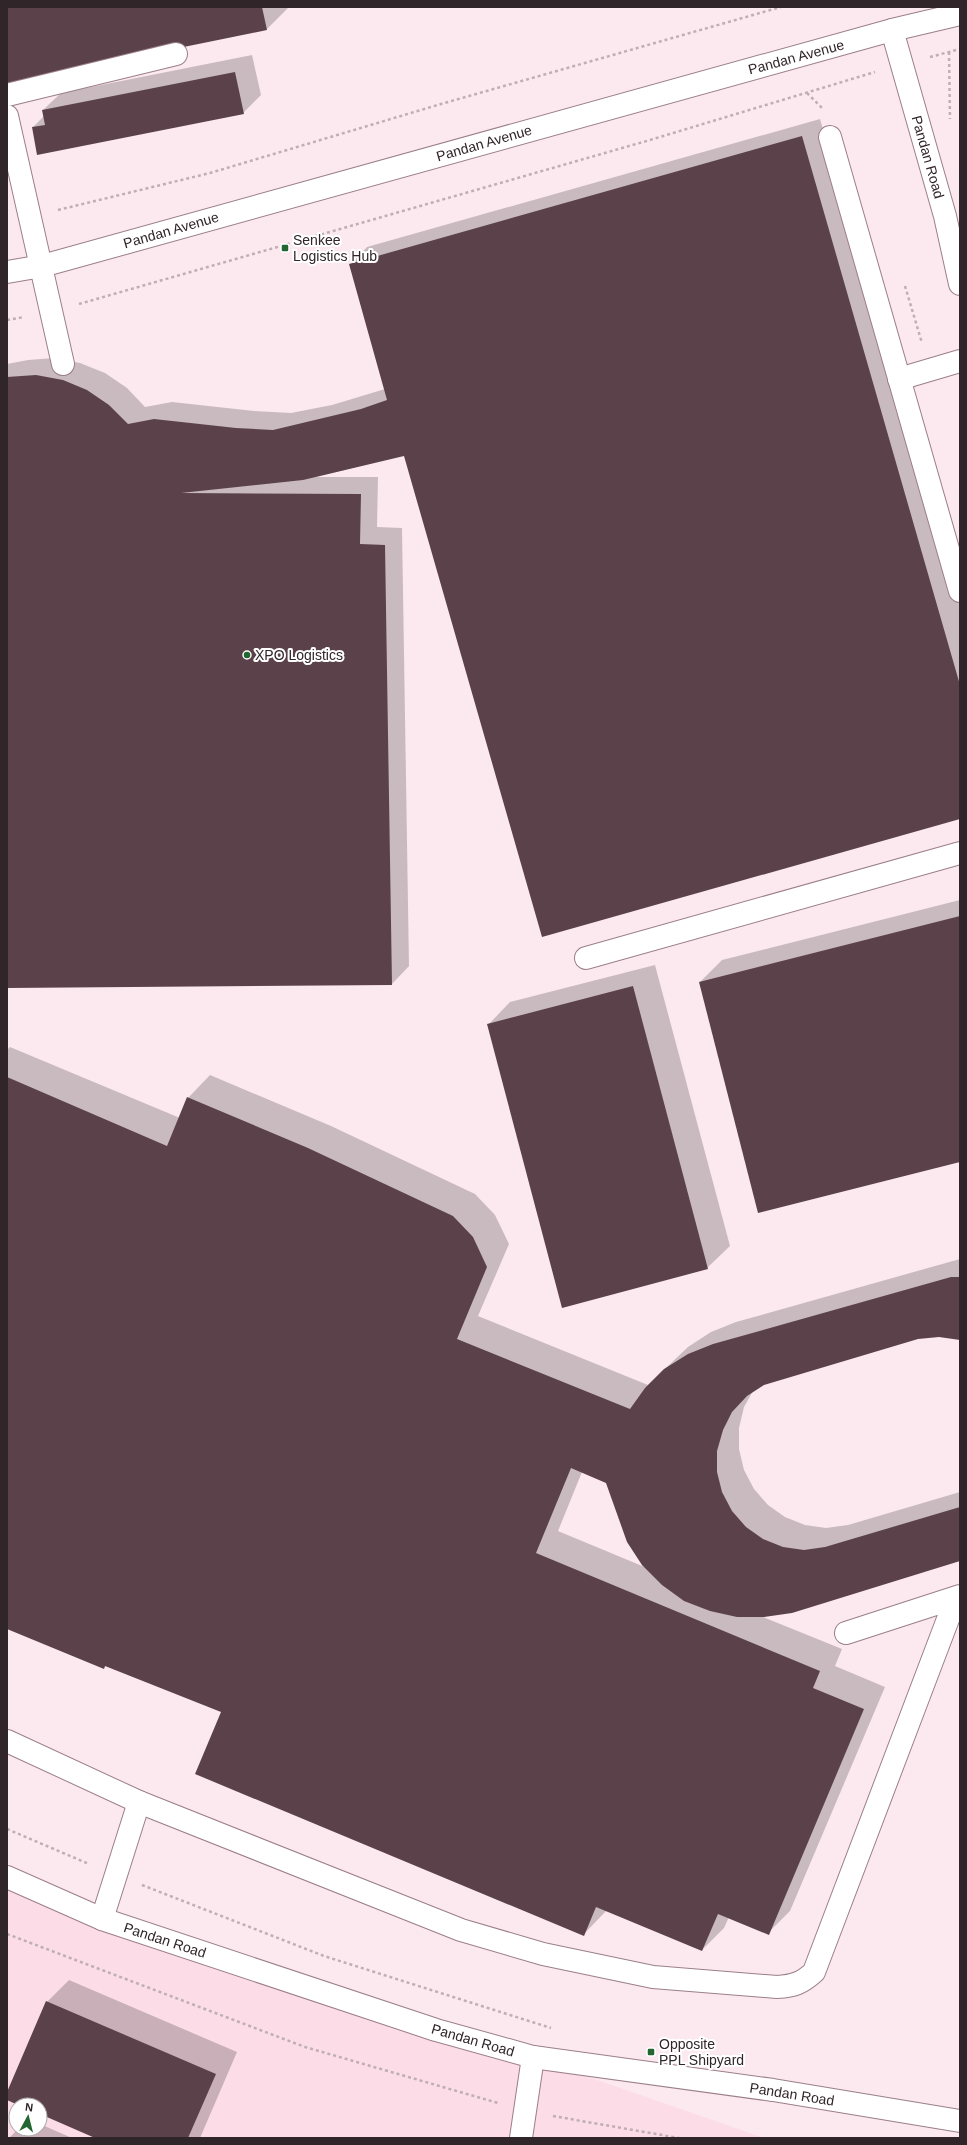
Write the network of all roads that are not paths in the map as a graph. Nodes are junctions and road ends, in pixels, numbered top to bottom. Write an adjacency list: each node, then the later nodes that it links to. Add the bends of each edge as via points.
1 (935, 13): 2 (street, Pandan Avenue); 3 (street, Pandan Avenue)
2 (960, 14)
3 (892, 30): 8 (street, Pandan Avenue); 10 (street, Pandan Road, via 944,216)
4 (176, 54): 5 (street)
5 (7, 95)
6 (7, 116): 8 (street)
7 (830, 137): 13 (street)
8 (42, 266): 9 (street, Pandan Avenue); 12 (street)
9 (7, 272)
10 (960, 284)
11 (960, 361): 13 (street)
12 (63, 364)
13 (899, 379): 14 (street)
14 (960, 591)
15 (960, 853): 16 (street)
16 (586, 958)
17 (958, 1597): 18 (street); 20 (street, via 814,1972 803,1982 793,1986 777,1987 653,1977 542,1954 461,1930)
18 (846, 1633)
19 (7, 1741): 20 (street)
20 (139, 1802): 22 (street)
21 (7, 1877): 22 (street, Pandan Road)
22 (102, 1920): 23 (street, Pandan Road, via 436,2030)
23 (533, 2057): 24 (street, Pandan Road, via 773,2090); 25 (street)
24 (960, 2121)
25 (521, 2138)

